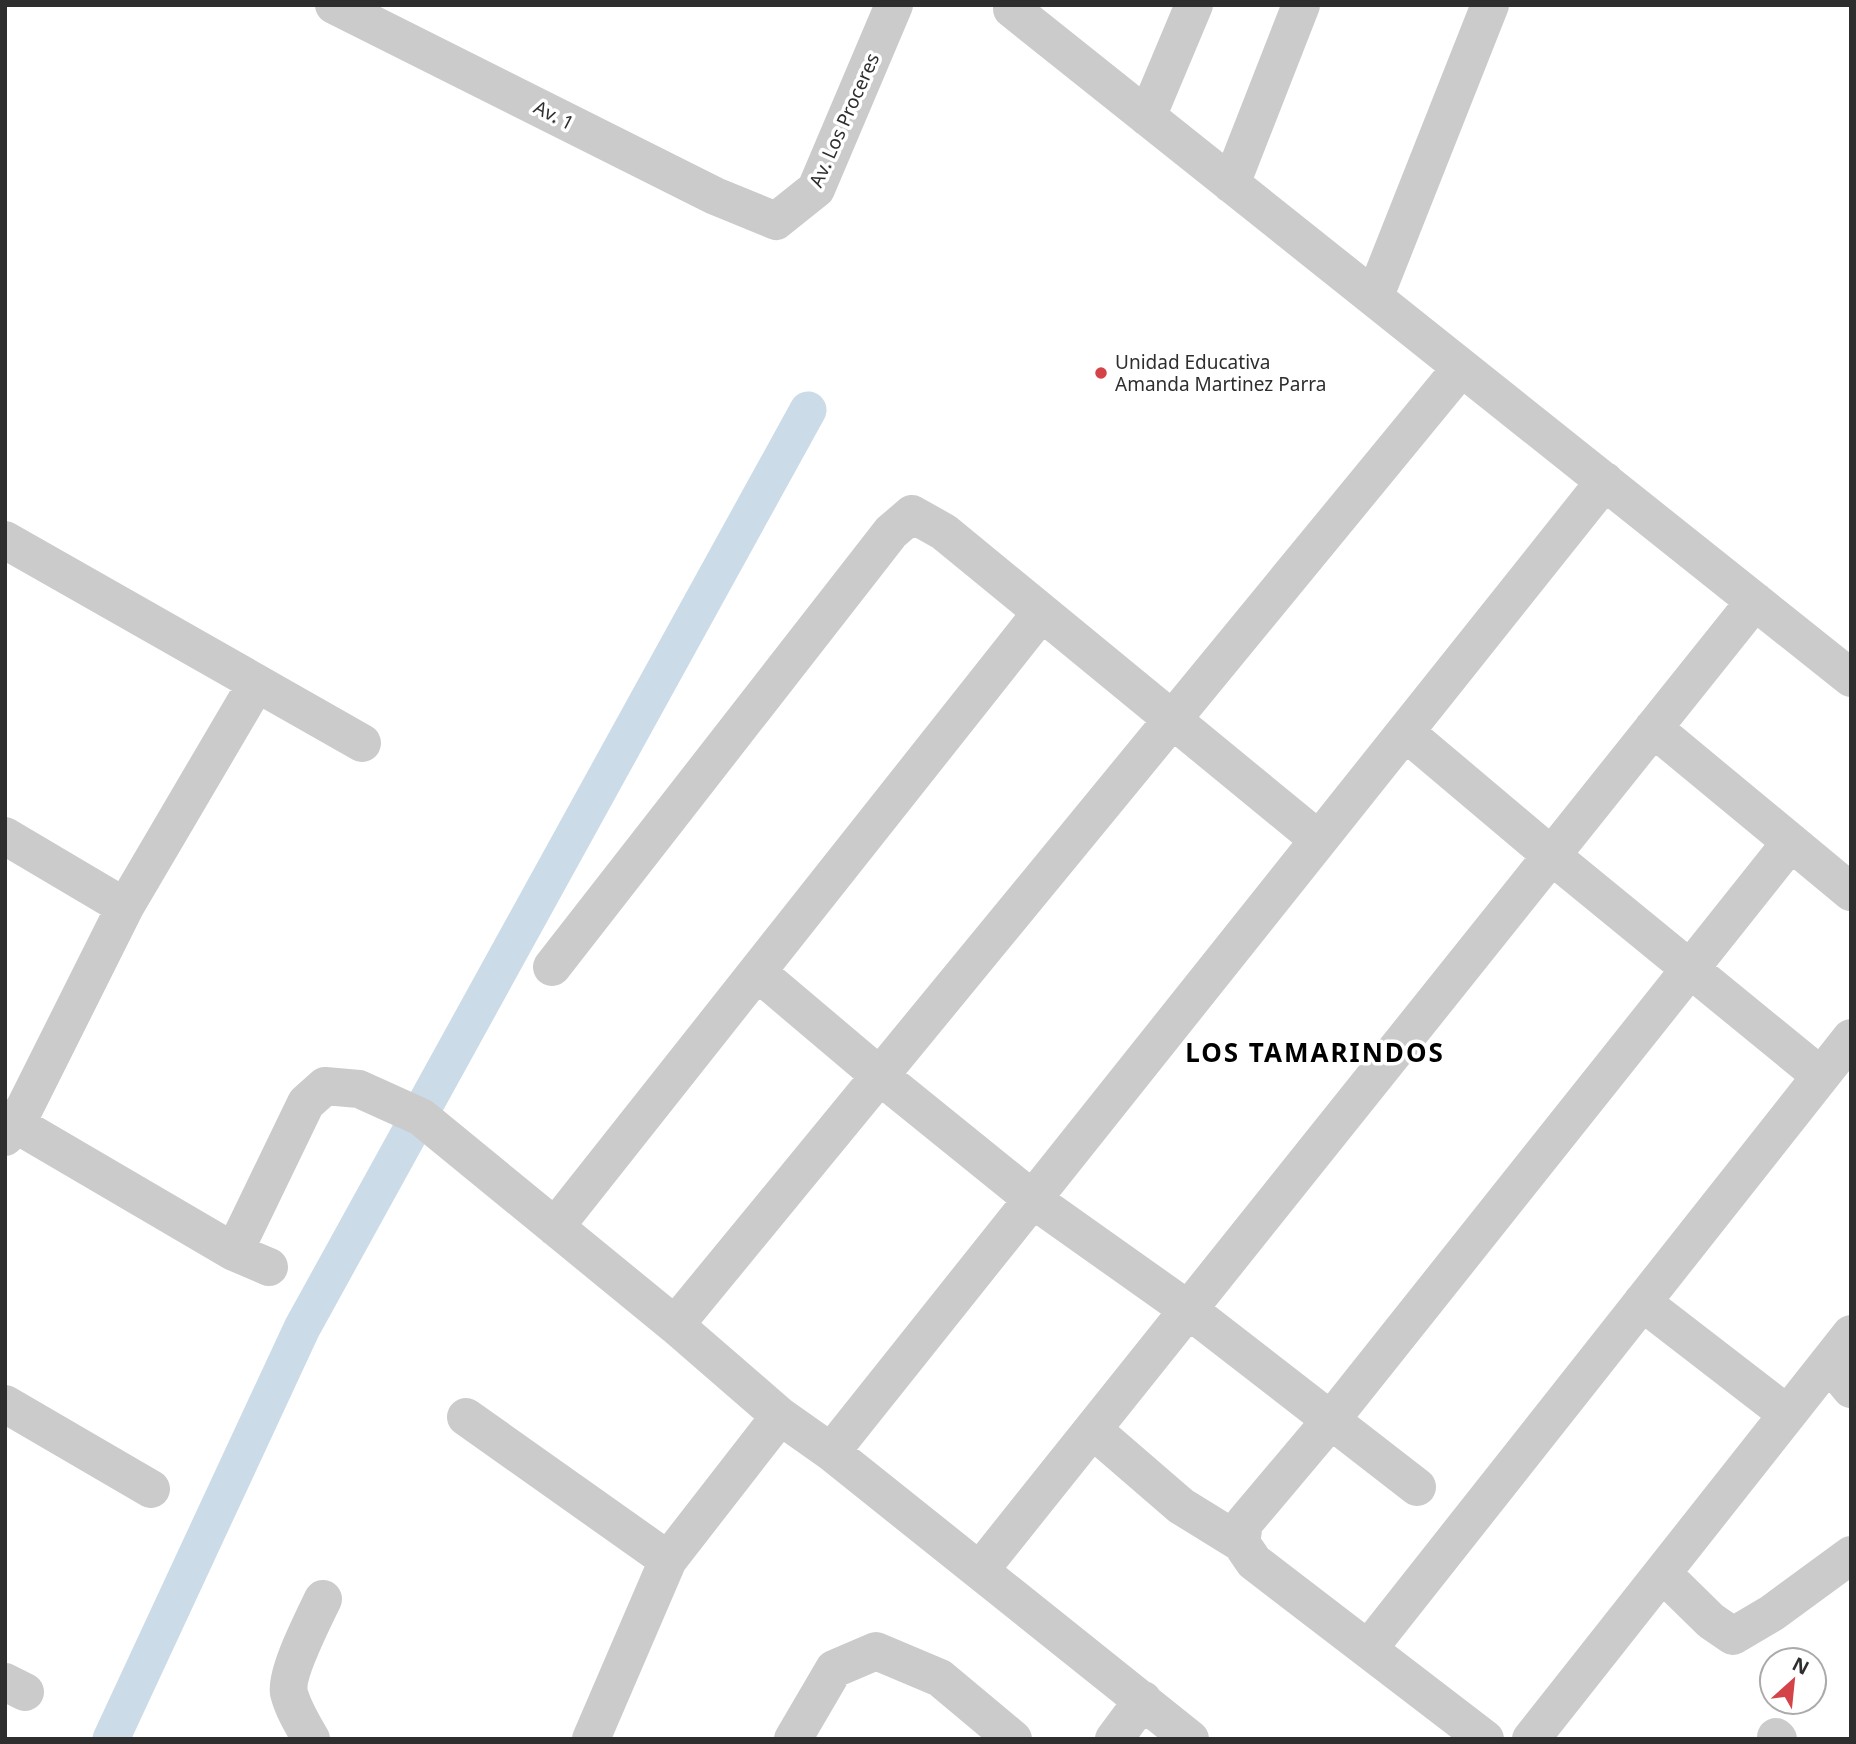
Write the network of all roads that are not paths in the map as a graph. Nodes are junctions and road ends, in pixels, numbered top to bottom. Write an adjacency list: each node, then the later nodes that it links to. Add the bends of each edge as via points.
1 (334, 5): 9 (street, Av. 1, via 715,196)
2 (894, 5): 9 (street, Av. Los Proceres, via 817,189)
3 (1012, 5): 7 (street)
4 (1194, 5): 7 (street)
5 (1301, 5): 8 (street)
6 (1490, 5): 10 (street)
7 (1147, 117): 8 (street)
8 (1231, 184): 10 (street)
9 (776, 221)
10 (1372, 296): 11 (street)
11 (1461, 368): 12 (street); 18 (street)
12 (1605, 481): 14 (street); 20 (street)
13 (5, 540): 17 (street)
14 (1755, 601): 16 (street); 19 (street)
15 (1041, 613): 18 (street); 28 (street, via 944,532 912,514 891,532); 30 (street)
16 (1851, 678)
17 (256, 684): 21 (street); 27 (street)
18 (1173, 720): 23 (street); 32 (street)
19 (1653, 728): 24 (street); 25 (street)
20 (1405, 732): 23 (street); 25 (street)
21 (362, 743)
22 (5, 836): 27 (street)
23 (1319, 840): 35 (street)
24 (1791, 842): 26 (street); 29 (street)
25 (1552, 856): 29 (street); 40 (street)
26 (1851, 892)
27 (125, 907): 34 (street)
28 (552, 967)
29 (1690, 968): 33 (street); 47 (street)
30 (757, 972): 32 (street); 36 (street)
31 (1851, 1038): 33 (street)
32 (880, 1076): 35 (street); 41 (street)
33 (1821, 1076): 39 (street)
34 (9, 1127): 37 (street)
35 (1032, 1199): 40 (street); 49 (street)
36 (555, 1227): 37 (street, via 421,1117 359,1089 325,1086 306,1102); 41 (street)
37 (234, 1252): 38 (street)
38 (269, 1267)
39 (1642, 1302): 44 (street); 58 (street)
40 (1190, 1311): 47 (street); 48 (street)
41 (675, 1325): 45 (street)
42 (1843, 1362): 44 (street)
43 (5, 1404): 51 (street)
44 (1787, 1414): 56 (street)
45 (780, 1416): 49 (street); 54 (street)
46 (466, 1417): 54 (street)
47 (1330, 1421): 50 (street); 52 (street, via 1244,1523)
48 (1093, 1430): 52 (street, via 1181,1506); 55 (street)
49 (831, 1452): 55 (street)
50 (1418, 1487)
51 (151, 1489)
52 (1241, 1543): 58 (street, via 1254,1562)
53 (1851, 1555): 56 (street, via 1733,1636)
54 (667, 1560): 61 (street)
55 (980, 1570): 59 (street)
56 (1662, 1573): 67 (street)
57 (323, 1599): 60 (street, via 301,1643 288,1691)
58 (1369, 1648): 66 (street)
59 (1143, 1700): 64 (street); 65 (street)
60 (311, 1739)
61 (591, 1739)
62 (793, 1739): 63 (street, via 834,1669 876,1651 940,1678)
63 (1013, 1739)
64 (1114, 1739)
65 (1190, 1739)
66 (1485, 1739)
67 (1531, 1739)

